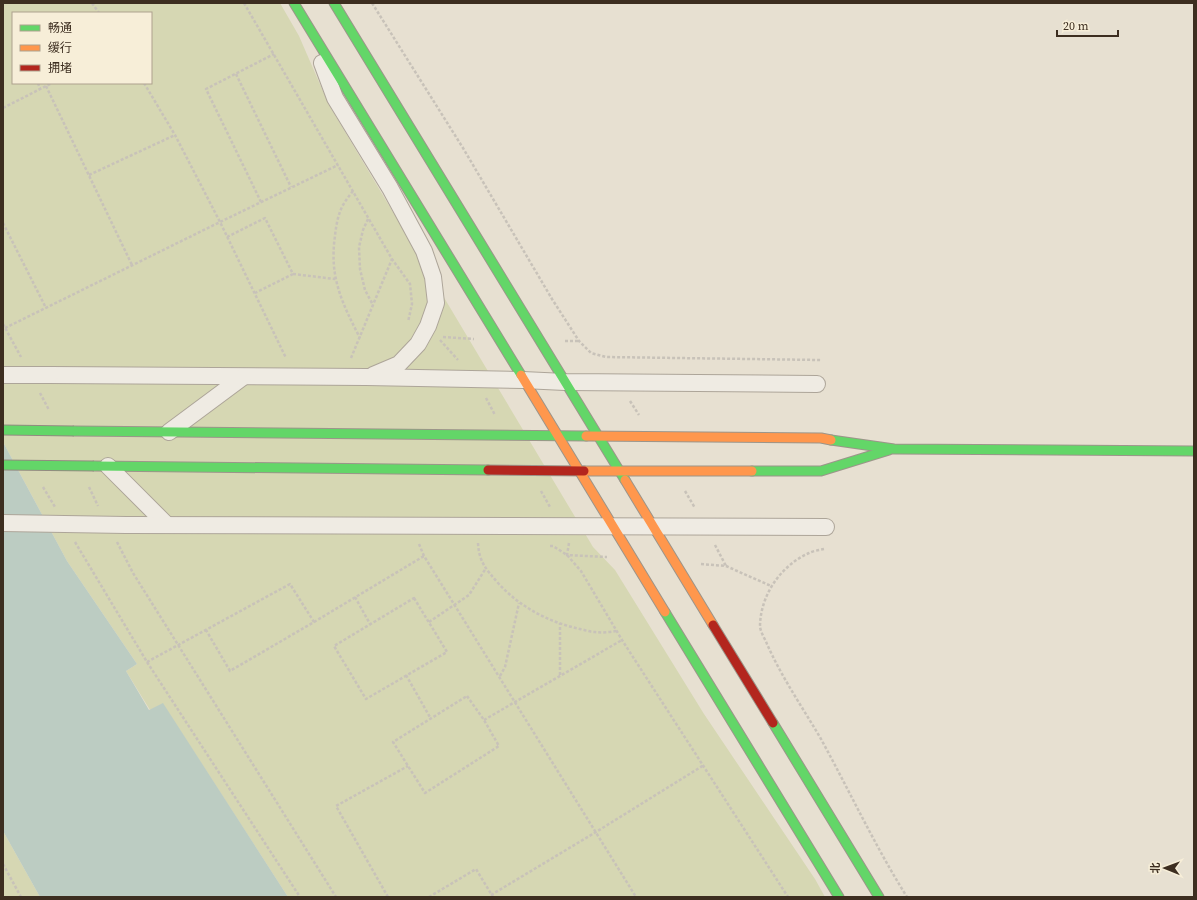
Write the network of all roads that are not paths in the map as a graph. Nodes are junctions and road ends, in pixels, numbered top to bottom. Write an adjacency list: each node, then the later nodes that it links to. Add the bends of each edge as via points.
1 (294, 3): 3 (main road)
2 (334, 3): 8 (main road)
3 (306, 22): 6 (street, via 336,98 390,188 424,251 433,277 436,303 418,344 399,364); 7 (main road)
4 (3, 374): 5 (street, bridge)
5 (243, 377): 6 (street); 11 (street)
6 (366, 377): 7 (street)
7 (524, 380): 8 (street); 12 (main road)
8 (565, 382): 9 (street); 13 (main road)
9 (817, 384)
10 (3, 430): 11 (main road, bridge)
11 (169, 432): 12 (main road)
12 (558, 436): 13 (main road); 18 (main road)
13 (598, 436): 14 (main road, via 821,438); 19 (main road)
14 (894, 449): 15 (main road); 19 (main road, via 821,471)
15 (1194, 451)
16 (3, 465): 17 (main road, bridge)
17 (101, 466): 18 (main road); 21 (street)
18 (579, 470): 19 (main road); 22 (main road)
19 (619, 471): 23 (main road)
20 (3, 523): 21 (street, bridge)
21 (167, 525): 22 (street)
22 (613, 527): 23 (street); 25 (main road)
23 (653, 527): 24 (street); 26 (main road)
24 (826, 527)
25 (839, 897)
26 (879, 897)

